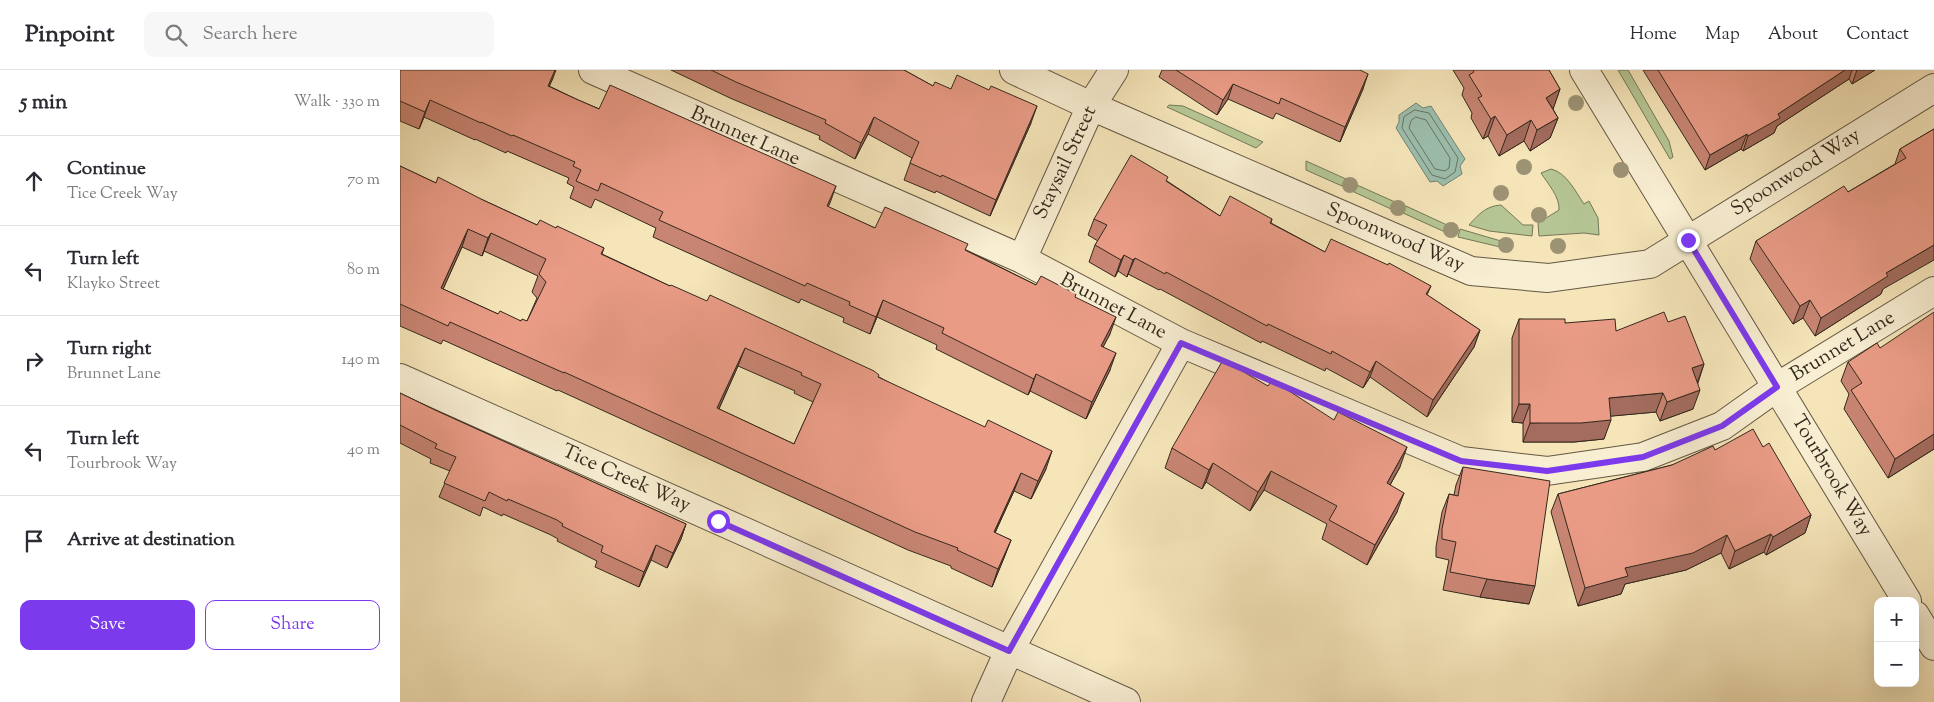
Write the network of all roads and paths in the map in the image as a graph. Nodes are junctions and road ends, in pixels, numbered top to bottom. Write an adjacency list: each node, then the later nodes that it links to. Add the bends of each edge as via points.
1 (593, 70): 8 (street, Brunnet Lane)
2 (1014, 70): 6 (street, Spoonwood Way)
3 (1114, 70): 6 (street, Staysail Street)
4 (1584, 70): 7 (street, Tourbrook Way)
5 (1934, 88): 7 (street, Spoonwood Way)
6 (1091, 106): 7 (street, Spoonwood Way, via 1471,271 1548,278 1650,264); 8 (street, Staysail Street)
7 (1688, 240): 12 (street, Tourbrook Way)
8 (1022, 259): 10 (street, Brunnet Lane)
9 (1934, 291): 12 (street, Brunnet Lane)
10 (1181, 343): 12 (street, Brunnet Lane, via 1461,461 1547,471 1643,457 1722,426); 16 (street)
11 (400, 378): 16 (street, Tice Creek Way)
12 (1777, 387): 13 (street, Tourbrook Way)
13 (1905, 597)
14 (1919, 622): 15 (street)
15 (1934, 646)
16 (1009, 651): 17 (street); 18 (street, Tice Creek Way)
17 (986, 702)
18 (1126, 702)

